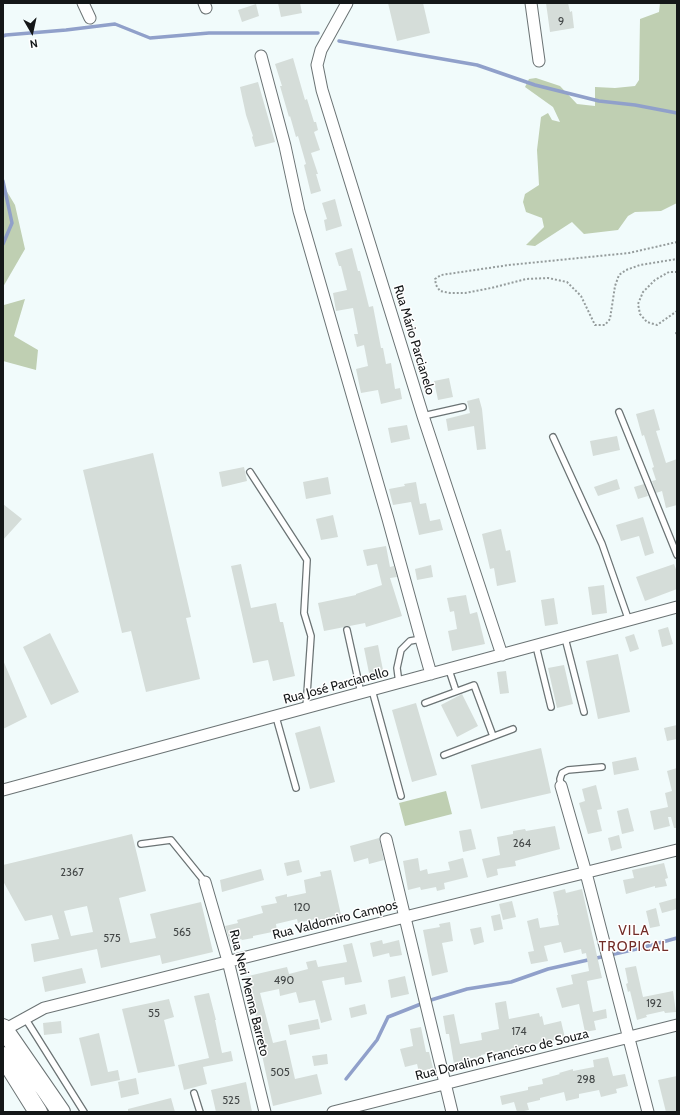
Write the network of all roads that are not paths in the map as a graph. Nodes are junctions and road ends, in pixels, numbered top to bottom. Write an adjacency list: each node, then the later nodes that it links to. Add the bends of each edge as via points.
1 (84, 3): 4 (street)
2 (347, 3): 9 (street, Rua Mário Parcianelo, via 321,50 317,65 322,90)
3 (531, 3): 6 (street)
4 (90, 18)
5 (262, 56): 17 (street, via 299,211)
6 (539, 61)
7 (464, 407): 9 (lane)
8 (619, 412): 12 (lane)
9 (422, 416): 19 (street, Rua Mário Parcianelo)
10 (553, 438): 14 (lane, via 602,544)
11 (250, 472): 27 (lane, via 307,560 304,612 311,636)
12 (677, 555)
13 (677, 607): 14 (street, Rua José Parcianello)
14 (629, 620): 16 (street, Rua José Parcianello)
15 (347, 630): 24 (lane)
16 (565, 638): 18 (street, Rua José Parcianello); 28 (lane)
17 (421, 639): 21 (street); 22 (lane, via 410,641 401,650 397,668)
18 (536, 646): 19 (street, Rua José Parcianello); 26 (lane)
19 (502, 655): 20 (street, Rua José Parcianello)
20 (449, 670): 21 (street, Rua José Parcianello); 23 (lane)
21 (432, 674): 22 (street, Rua José Parcianello)
22 (399, 683): 24 (street, Rua José Parcianello)
23 (456, 691): 25 (lane); 31 (lane, via 474,685)
24 (367, 692): 27 (street, Rua José Parcianello); 37 (lane)
25 (425, 703)
26 (551, 707)
27 (306, 708): 29 (street, Rua José Parcianello)
28 (584, 712)
29 (276, 717): 35 (lane); 36 (street, Rua José Parcianello)
30 (512, 729): 31 (lane)
31 (493, 736): 32 (lane)
32 (444, 755)
33 (602, 767): 34 (lane, via 568,770 562,773)
34 (561, 786): 41 (street)
35 (296, 788)
36 (3, 790)
37 (401, 796)
38 (386, 839): 43 (street)
39 (141, 844): 42 (lane, via 171,840)
40 (677, 850): 41 (street, Rua Valdomiro Campos)
41 (586, 873): 43 (street, Rua Valdomiro Campos); 48 (street)
42 (205, 882): 44 (street, Rua Neri Menna Barreto)
43 (405, 917): 44 (street, Rua Valdomiro Campos); 51 (street)
44 (228, 961): 45 (street, Rua Valdomiro Campos, via 44,1008); 58 (street, Rua Neri Menna Barreto)
45 (25, 1018): 47 (street, Rua Valdomiro Campos); 56 (lane)
46 (677, 1025): 48 (street, Rua Doralino Francisco de Souza)
47 (4, 1029): 50 (highway)
48 (628, 1038): 51 (street, Rua Doralino Francisco de Souza); 61 (street)
49 (3, 1056): 53 (highway)
50 (32, 1070): 54 (highway); 55 (highway)
51 (445, 1084): 59 (street, Rua Doralino Francisco de Souza); 60 (street)
52 (194, 1093): 57 (lane)
53 (38, 1112)
54 (56, 1112)
55 (61, 1112)
56 (84, 1112)
57 (200, 1112)
58 (264, 1112)
59 (333, 1112)
60 (452, 1112)
61 (648, 1112)

